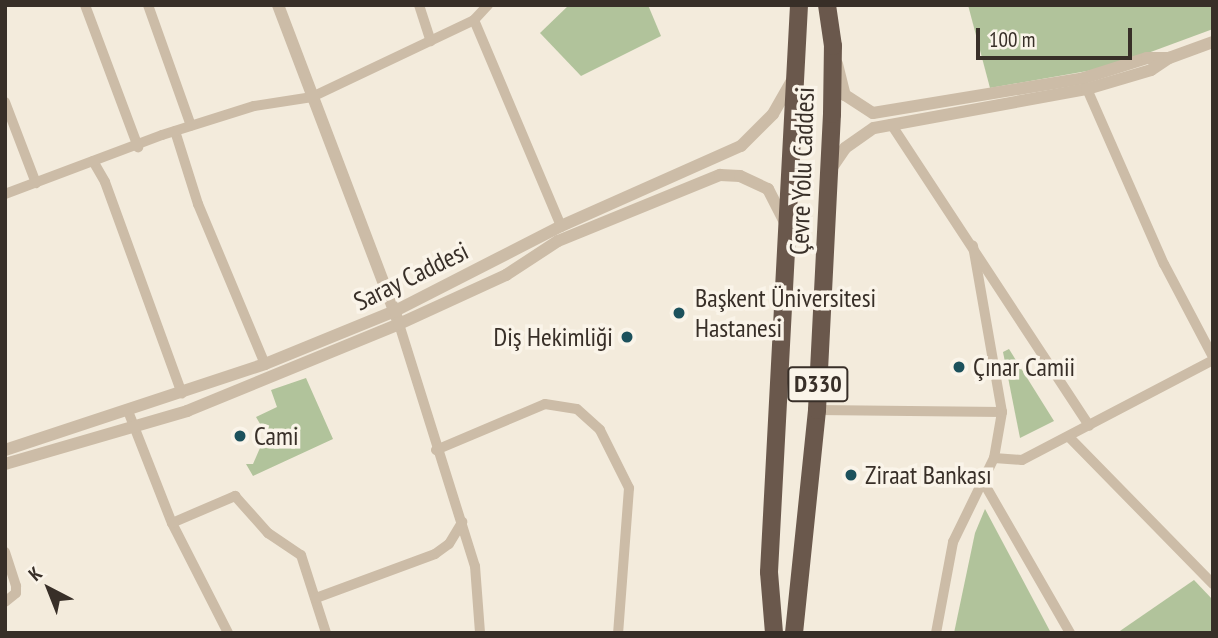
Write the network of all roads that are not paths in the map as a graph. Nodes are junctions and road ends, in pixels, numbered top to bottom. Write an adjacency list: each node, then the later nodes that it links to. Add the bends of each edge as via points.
1 (85, 5): 20 (street)
2 (148, 5): 18 (street)
3 (278, 5): 15 (street)
4 (419, 5): 9 (street)
5 (488, 5): 8 (street)
6 (799, 5): 13 (highway, Çevre Yolu Caddesi / D330)
7 (827, 5): 11 (highway, Çevre Yolu Caddesi / D330)
8 (474, 20): 9 (street); 25 (street)
9 (431, 41): 15 (street)
10 (1213, 42): 12 (street)
11 (833, 46): 12 (street, via 845,95 873,113 1084,78 1147,58); 24 (highway, Çevre Yolu Caddesi / D330)
12 (1169, 58): 14 (street, via 1151,70)
13 (794, 76): 25 (street, Saray Caddesi, via 773,114 741,146); 26 (highway, Çevre Yolu Caddesi / D330)
14 (1087, 89): 17 (street); 29 (street, via 1164,264)
15 (312, 97): 18 (street, via 254,106); 28 (street)
16 (5, 102): 22 (street)
17 (891, 124): 24 (street, via 874,128 845,148 832,165); 27 (street)
18 (191, 126): 19 (street)
19 (175, 131): 20 (street); 30 (street, via 198,204)
20 (138, 148): 21 (street)
21 (93, 161): 22 (street); 31 (street, via 105,182)
22 (36, 183): 23 (street)
23 (5, 194)
24 (828, 195): 32 (highway, Çevre Yolu Caddesi / D330)
25 (561, 226): 28 (street, Saray Caddesi)
26 (790, 236): 28 (street, Saray Caddesi, via 768,189 740,176 720,175 558,241 506,275); 46 (highway, Çevre Yolu Caddesi / D330)
27 (973, 246): 34 (street); 35 (street)
28 (397, 318): 30 (street, Saray Caddesi); 36 (street, Saray Caddesi); 39 (street)
29 (1213, 358): 35 (street)
30 (265, 364): 31 (street, Saray Caddesi)
31 (182, 393): 33 (street, Saray Caddesi)
32 (817, 410): 34 (street); 48 (highway, Çevre Yolu Caddesi / D330)
33 (128, 411): 36 (street); 38 (street, Saray Caddesi)
34 (1002, 412): 40 (street)
35 (1089, 426): 37 (street)
36 (134, 428): 41 (street, Saray Caddesi); 44 (street)
37 (1069, 437): 40 (street, via 1022,460); 49 (street)
38 (5, 450)
39 (436, 450): 43 (street); 55 (street, via 545,404 577,409 600,430 629,488)
40 (994, 458): 42 (street)
41 (5, 464)
42 (981, 478): 60 (street, via 953,542); 61 (street)
43 (461, 522): 50 (street, via 449,544 435,554); 54 (street, via 475,566)
44 (172, 523): 50 (street, via 235,496 268,533 301,555); 52 (street)
45 (5, 552): 47 (street)
46 (769, 572): 56 (highway, D330); 57 (highway, Çevre Yolu Caddesi)
47 (8, 573): 51 (street, via 16,593)
48 (803, 573): 58 (highway, Çevre Yolu Caddesi); 59 (highway, D330)
49 (1213, 584)
50 (316, 598): 53 (street)
51 (5, 602)
52 (229, 633)
53 (327, 633)
54 (480, 633)
55 (618, 633)
56 (761, 633)
57 (774, 633)
58 (794, 633)
59 (804, 633)
60 (936, 633)
61 (1070, 633)

